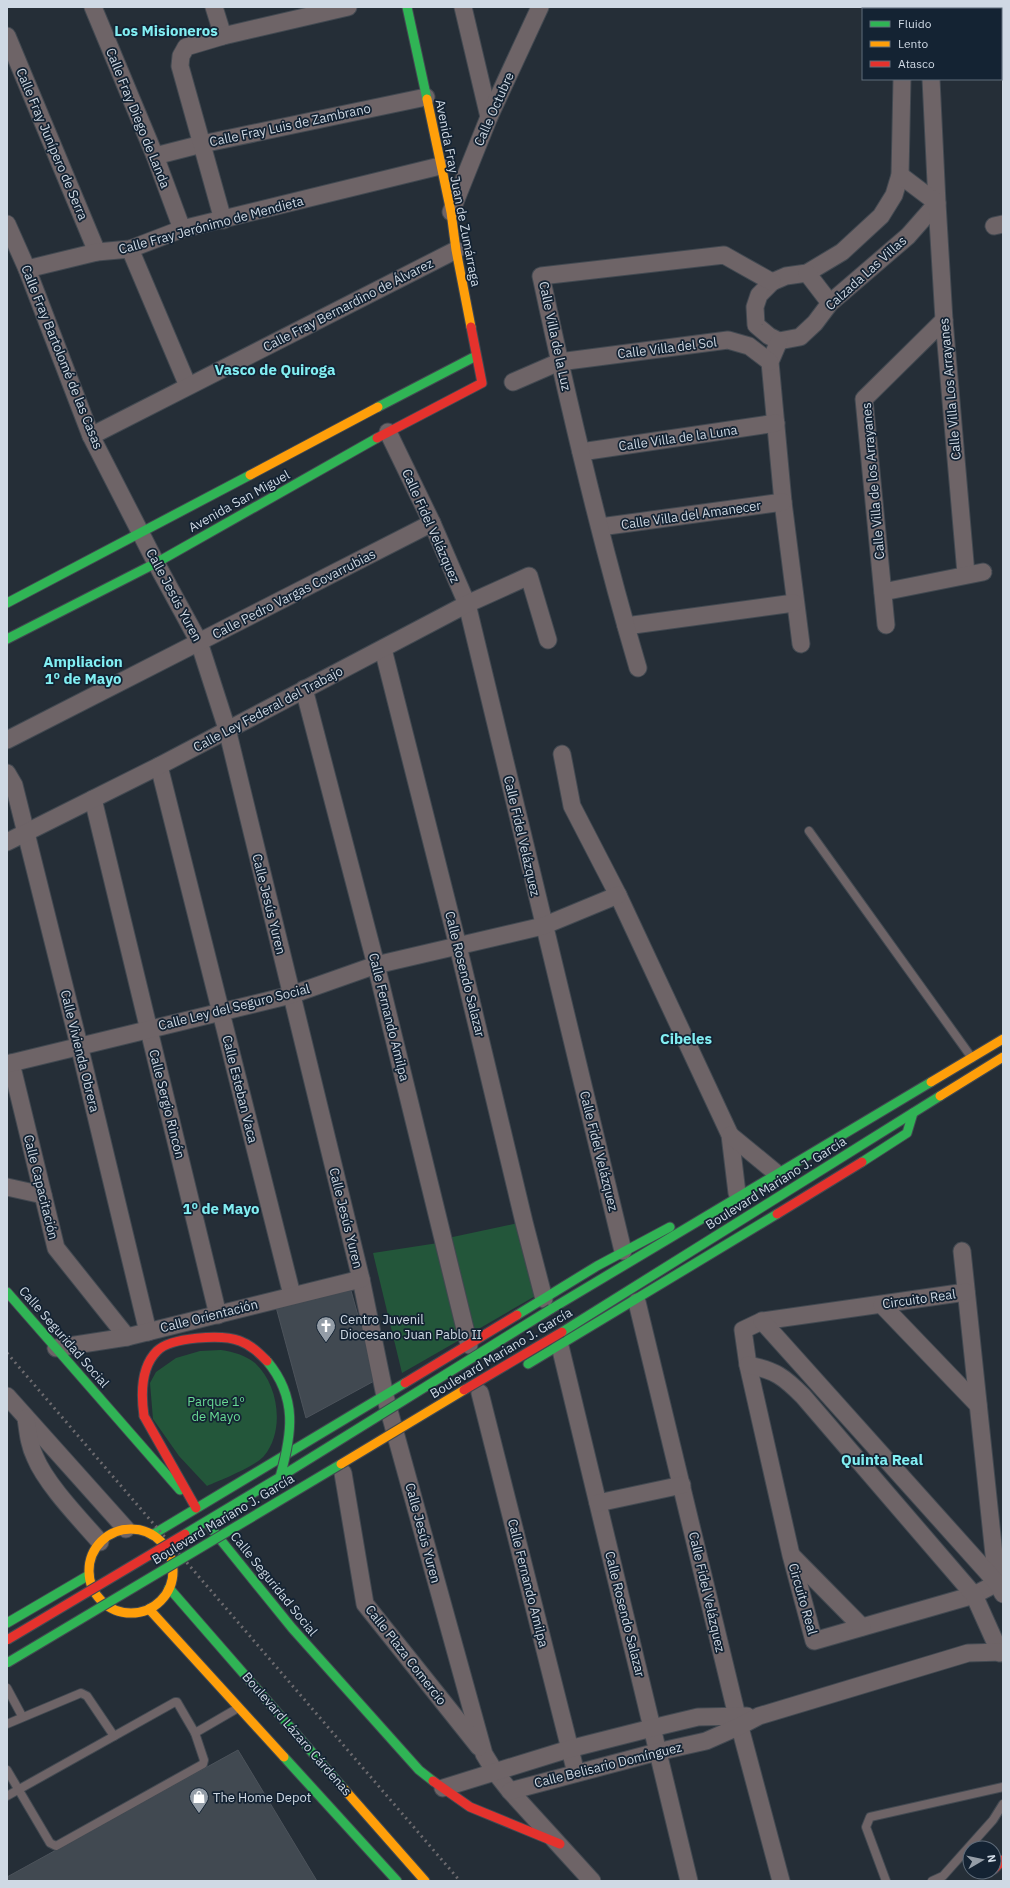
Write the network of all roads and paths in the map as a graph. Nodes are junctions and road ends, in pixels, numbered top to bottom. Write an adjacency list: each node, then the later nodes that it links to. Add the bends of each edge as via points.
1 (93, 7): 15 (street, Calle Fray Diego de Landa)
2 (214, 7): 9 (street)
3 (348, 7): 7 (street)
4 (406, 7): 12 (street, Avenida Fray Juan de Zumárraga)
5 (464, 7): 13 (street)
6 (540, 7): 13 (street, Calle Octubre)
7 (317, 11): 9 (street)
8 (7, 36): 25 (street, Calle Fray Junípero de Serra)
9 (222, 36): 14 (street, via 186,47 181,56 180,66)
10 (902, 80): 17 (street)
11 (931, 80): 18 (street)
12 (426, 97): 14 (street, Calle Fray Luis de Zambrano); 16 (street, Avenida Fray Juan de Zumárraga)
13 (489, 117): 19 (street, Calle Octubre)
14 (202, 144): 15 (street, Calle Fray Luis de Zambrano); 20 (street)
15 (155, 156): 22 (street, Calle Fray Diego de Landa)
16 (440, 166): 19 (street, Avenida Fray Juan de Zumárraga); 20 (street, Calle Fray Jerónimo de Mendieta)
17 (900, 175): 18 (street); 27 (street, via 894,195 881,216 842,252)
18 (937, 203): 29 (street, Calzada Las Villas, via 908,236); 30 (street, Calle Villa Los Arrayanes)
19 (451, 212): 24 (street, Avenida Fray Juan de Zumárraga)
20 (223, 220): 22 (street, Calle Fray Jerónimo de Mendieta)
21 (7, 224): 26 (street, Calle Fray Bartolomé de las Casas)
22 (182, 230): 23 (street, Calle Fray Jerónimo de Mendieta)
23 (130, 249): 25 (street, Calle Fray Jerónimo de Mendieta); 37 (street)
24 (456, 250): 32 (street, Avenida Fray Juan de Zumárraga); 37 (street, Calle Fray Bernardino de Álvarez)
25 (97, 252): 26 (street, Calle Fray Jerónimo de Mendieta)
26 (27, 269): 40 (street, Calle Fray Bartolomé de las Casas)
27 (807, 273): 28 (street, via 786,276); 29 (street)
28 (772, 282): 31 (street, via 759,295 755,307 756,325); 33 (street, Calle Villa de la Luz, via 724,255 541,276)
29 (830, 303): 31 (street, Calzada Las Villas, via 800,337)
30 (944, 320): 47 (street, Calle Villa de los Arrayanes, via 864,399); 47 (street, Calle Villa Los Arrayanes, via 974,573)
31 (779, 342): 34 (street)
32 (476, 356): 36 (street, Avenida Fray Juan de Zumárraga); 45 (street, Avenida San Miguel)
33 (559, 362): 34 (street, Calle Villa del Sol, via 728,340 749,346); 35 (street, Calle Villa del Sol); 41 (street, Calle Villa de la Luz)
34 (770, 362): 38 (street)
35 (513, 382)
36 (482, 383): 39 (street, Avenida San Miguel)
37 (188, 386): 40 (street, Calle Fray Bernardino de Álvarez)
38 (776, 423): 41 (street, Calle Villa de la Luna); 42 (street)
39 (388, 432): 43 (street, Calle Fidel Velázquez); 46 (street, Avenida San Miguel)
40 (91, 436): 45 (street, Calle Fray Bartolomé de las Casas)
41 (581, 452): 44 (street, Calle Villa de la Luz)
42 (783, 502): 44 (street, Calle Villa del Amanecer); 49 (street)
43 (432, 523): 50 (street, Calle Fidel Velázquez); 55 (street, Calle Pedro Vargas Covarrubias)
44 (600, 527): 52 (street, Calle Villa de la Luz)
45 (141, 531): 46 (street, Calle Jesús Yuren); 48 (street, Avenida San Miguel)
46 (156, 563): 53 (street, Avenida San Miguel); 55 (street, Calle Jesús Yuren)
47 (883, 592): 51 (street, Calle Villa de los Arrayanes)
48 (7, 603)
49 (794, 603): 52 (street); 56 (street)
50 (467, 604): 54 (street, Calle Ley Federal del Trabajo, via 529,576); 57 (street, Calle Ley Federal del Trabajo); 70 (street, Calle Fidel Velázquez)
51 (886, 625)
52 (626, 626): 58 (street, Calle Villa de la Luz)
53 (7, 640)
54 (548, 640)
55 (200, 642): 60 (street, Calle Jesús Yuren); 61 (street, Calle Pedro Vargas Covarrubias)
56 (800, 644)
57 (383, 649): 59 (street, Calle Ley Federal del Trabajo); 71 (street, Calle Rosendo Salazar)
58 (638, 668)
59 (304, 689): 60 (street, Calle Ley Federal del Trabajo); 72 (street, Calle Fernando Amilpa)
60 (227, 729): 63 (street, Calle Ley Federal del Trabajo); 73 (street, Calle Jesús Yuren)
61 (7, 740)
62 (562, 754): 69 (street, via 572,806)
63 (159, 766): 65 (street, Calle Ley Federal del Trabajo); 74 (street, Calle Esteban Vaca)
64 (7, 773): 67 (street, Calle Vivienda Obrera, via 14,785)
65 (93, 799): 67 (street, Calle Ley Federal del Trabajo); 75 (street, Calle Sergio Rincón)
66 (809, 831): 79 (lane)
67 (26, 832): 68 (street, Calle Ley Federal del Trabajo); 77 (street, Calle Vivienda Obrera)
68 (7, 842)
69 (618, 895): 70 (street, Calle Ley del Seguro Social); 82 (street)
70 (543, 926): 71 (street, Calle Ley del Seguro Social); 88 (street, Calle Fidel Velázquez)
71 (458, 946): 72 (street, Calle Ley del Seguro Social); 95 (street, Calle Rosendo Salazar, via 524,1222)
72 (376, 965): 73 (street, Calle Ley del Seguro Social); 102 (street, Calle Fernando Amilpa)
73 (291, 995): 74 (street, Calle Ley del Seguro Social); 90 (street, Calle Jesús Yuren)
74 (220, 1011): 75 (street, Calle Ley del Seguro Social); 93 (street, Calle Esteban Vaca)
75 (150, 1029): 77 (street, Calle Ley del Seguro Social); 97 (street, Calle Sergio Rincón)
76 (1003, 1039): 79 (street, Boulevard Mariano J. García)
77 (79, 1045): 80 (street, Calle Ley del Seguro Social); 99 (street, Calle Vivienda Obrera)
78 (1003, 1057): 81 (street, Boulevard Mariano J. García)
79 (972, 1058): 83 (street, Boulevard Mariano J. García)
80 (9, 1063): 87 (street, Calle Capacitación)
81 (913, 1113): 94 (street, via 906,1133); 101 (street, Boulevard Mariano J. García)
82 (730, 1135): 84 (street); 86 (street)
83 (817, 1152): 84 (street); 95 (street, Boulevard Mariano J. García)
84 (775, 1172): 86 (street)
85 (7, 1187): 87 (street)
86 (737, 1193): 88 (street)
87 (43, 1195): 100 (street, Calle Capacitación, via 56,1248)
88 (623, 1251): 95 (street)
89 (962, 1251): 92 (street, Circuito Real)
90 (361, 1279): 93 (street, Calle Orientación); 108 (street, Calle Jesús Yuren)
91 (7, 1292): 103 (street, Calle Seguridad Social)
92 (966, 1292): 96 (street, Circuito Real); 109 (street, Circuito Real)
93 (292, 1295): 97 (street, Calle Orientación)
94 (637, 1302): 101 (street); 116 (street, Calle Fidel Velázquez)
95 (548, 1304): 102 (street); 115 (street, Boulevard Mariano J. García, bridge)
96 (882, 1305): 98 (street, Circuito Real); 109 (street)
97 (218, 1315): 99 (street, Calle Orientación)
98 (762, 1321): 104 (street, Circuito Real, via 743,1330); 112 (street)
99 (148, 1332): 100 (street, Calle Orientación)
100 (127, 1337): 103 (street, Calle Orientación)
101 (561, 1339): 105 (street); 117 (street, Calle Rosendo Salazar); 139 (street, Boulevard Mariano J. García, bridge)
102 (469, 1345): 108 (street)
103 (56, 1348): 118 (street, Calle Seguridad Social)
104 (748, 1365): 114 (street, via 764,1368 784,1377); 123 (street, Circuito Real)
105 (520, 1370)
106 (479, 1393): 149 (street, Calle Fernando Amilpa)
107 (7, 1396): 110 (street)
108 (385, 1396): 118 (street); 151 (street, Calle Jesús Yuren)
109 (978, 1405): 127 (street, Circuito Real)
110 (26, 1418): 119 (street); 121 (street, via 28,1438 35,1458 54,1487)
111 (370, 1457): 113 (street)
112 (889, 1462): 114 (street); 127 (street)
113 (343, 1473): 122 (street); 151 (street, Calle Plaza Comercio, via 365,1604)
114 (872, 1476): 128 (street)
115 (280, 1477): 118 (street, bridge, via 288,1448 291,1421 284,1392 272,1364 241,1341 203,1336 175,1343 157,1350 147,1367 141,1395 144,1416); 136 (street, Boulevard Mariano J. García, bridge)
116 (682, 1485): 117 (street); 144 (street, Calle Fidel Velázquez)
117 (598, 1503): 146 (street, Calle Rosendo Salazar)
118 (196, 1508): 120 (street); 122 (street, Calle Seguridad Social)
119 (126, 1529): 120 (street, via 135,1529); 121 (street, via 116,1531)
120 (152, 1535): 124 (street, via 167,1550)
121 (100, 1542): 125 (street, via 89,1563)
122 (223, 1543): 124 (street); 158 (street, Calle Seguridad Social, via 292,1628 413,1764)
123 (790, 1555): 133 (street); 133 (street, Circuito Real, via 814,1641)
124 (172, 1570): 126 (street)
125 (89, 1575): 129 (street); 130 (street, via 92,1588 100,1600)
126 (169, 1588): 131 (street, via 158,1604); 164 (street, Boulevard Lázaro Cárdenas)
127 (1000, 1588): 128 (street, Circuito Real)
128 (974, 1595): 133 (street, Circuito Real); 134 (street)
129 (42, 1602): 132 (street); 135 (street, via 54,1609 62,1618)
130 (110, 1608): 131 (street, via 130,1613); 135 (street)
131 (149, 1609): 142 (street, Boulevard Lázaro Cárdenas)
132 (7, 1623)
133 (862, 1627)
134 (997, 1632): 137 (street, Calle Belisario Domínguez); 138 (street)
135 (64, 1636): 140 (street)
136 (7, 1640)
137 (968, 1653): 138 (street, Calle Belisario Domínguez); 144 (street, Calle Belisario Domínguez)
138 (1002, 1653)
139 (7, 1663)
140 (7, 1672)
141 (7, 1688): 143 (lane)
142 (239, 1708): 147 (lane); 164 (street, Boulevard Lázaro Cárdenas)
143 (22, 1716): 145 (lane); 148 (lane, via 81,1693 87,1696)
144 (738, 1721): 146 (street, Calle Belisario Domínguez, via 698,1717); 150 (street, Calle Belisario Domínguez, via 706,1741); 168 (street, Calle Fidel Velázquez)
145 (7, 1724)
146 (652, 1728): 149 (street, Calle Belisario Domínguez); 150 (street, Calle Rosendo Salazar)
147 (195, 1734): 148 (lane, via 175,1702); 159 (lane, via 203,1764 56,1846 50,1843)
148 (114, 1736): 159 (lane)
149 (570, 1749): 152 (street, Calle Belisario Domínguez); 155 (street, Calle Fernando Amilpa)
150 (657, 1752): 155 (street, Calle Belisario Domínguez); 167 (street, Calle Rosendo Salazar)
151 (484, 1754): 154 (street, Calle Jesús Yuren)
152 (520, 1764): 154 (street); 156 (street, Calle Belisario Domínguez)
153 (7, 1770): 159 (lane)
154 (495, 1772): 158 (street); 160 (street, Calle Jesús Yuren)
155 (576, 1773): 156 (street, Calle Belisario Domínguez)
156 (526, 1786): 160 (street)
157 (1003, 1787): 169 (lane, via 870,1817 866,1828)
158 (443, 1788): 163 (street, Calle Seguridad Social, via 470,1807)
159 (18, 1790): 161 (lane)
160 (510, 1791): 163 (street, Calle Jesús Yuren)
161 (7, 1796)
162 (1003, 1804): 170 (lane, via 993,1820 943,1876)
163 (560, 1844): 166 (street, Calle Jesús Yuren)
164 (402, 1876): 165 (street, Boulevard Lázaro Cárdenas)
165 (426, 1881)
166 (592, 1881)
167 (689, 1881)
168 (781, 1881)
169 (886, 1881)
170 (932, 1881)

